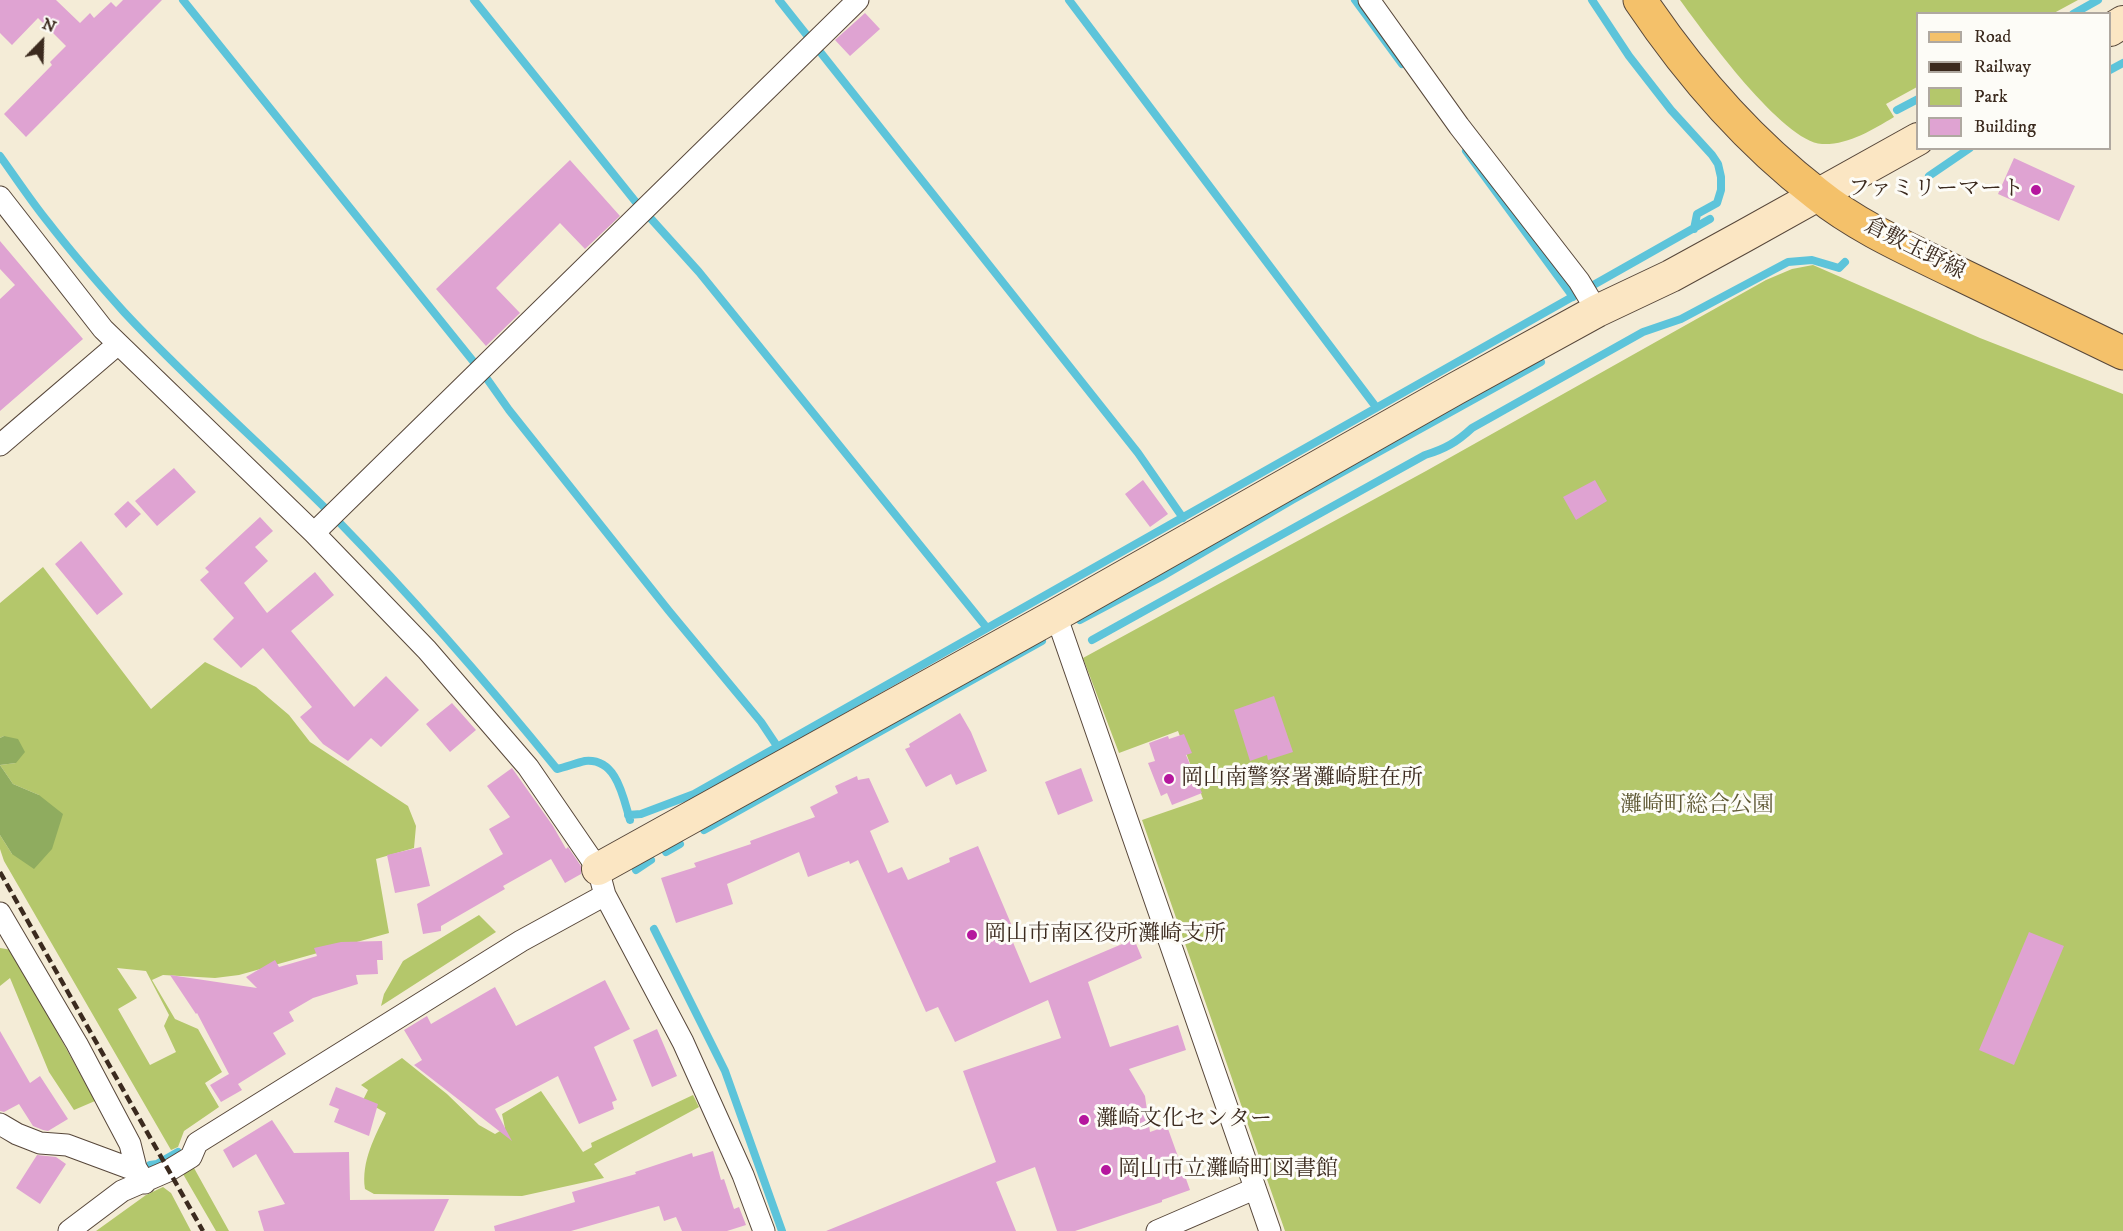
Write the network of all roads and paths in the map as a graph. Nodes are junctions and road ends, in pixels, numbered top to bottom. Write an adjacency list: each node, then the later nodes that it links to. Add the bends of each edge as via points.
1 (858, 0): 11 (street)
2 (1369, 0): 7 (street)
3 (1640, 0): 5 (main road, 倉敷玉野線, via 1700,82 1766,150)
4 (1916, 140): 5 (street)
5 (1817, 195): 7 (street, via 1681,270); 9 (main road, 倉敷玉野線, via 1894,242)
6 (0, 197): 8 (street)
7 (1589, 298): 12 (street, via 1455,389)
8 (118, 344): 10 (street); 11 (street)
9 (2123, 353)
10 (0, 445)
11 (314, 533): 13 (street, via 427,650 528,767)
12 (1056, 615): 13 (street); 17 (street)
13 (602, 882): 16 (street, via 521,941 197,1143 191,1157); 19 (street, via 688,1053)
14 (0, 913): 16 (street, via 82,1054 130,1144)
15 (0, 1124): 16 (street, via 40,1143 67,1144)
16 (141, 1175): 18 (street)
17 (1254, 1189): 20 (street); 21 (street)
18 (69, 1231)
19 (764, 1231)
20 (1157, 1231)
21 (1270, 1231)

